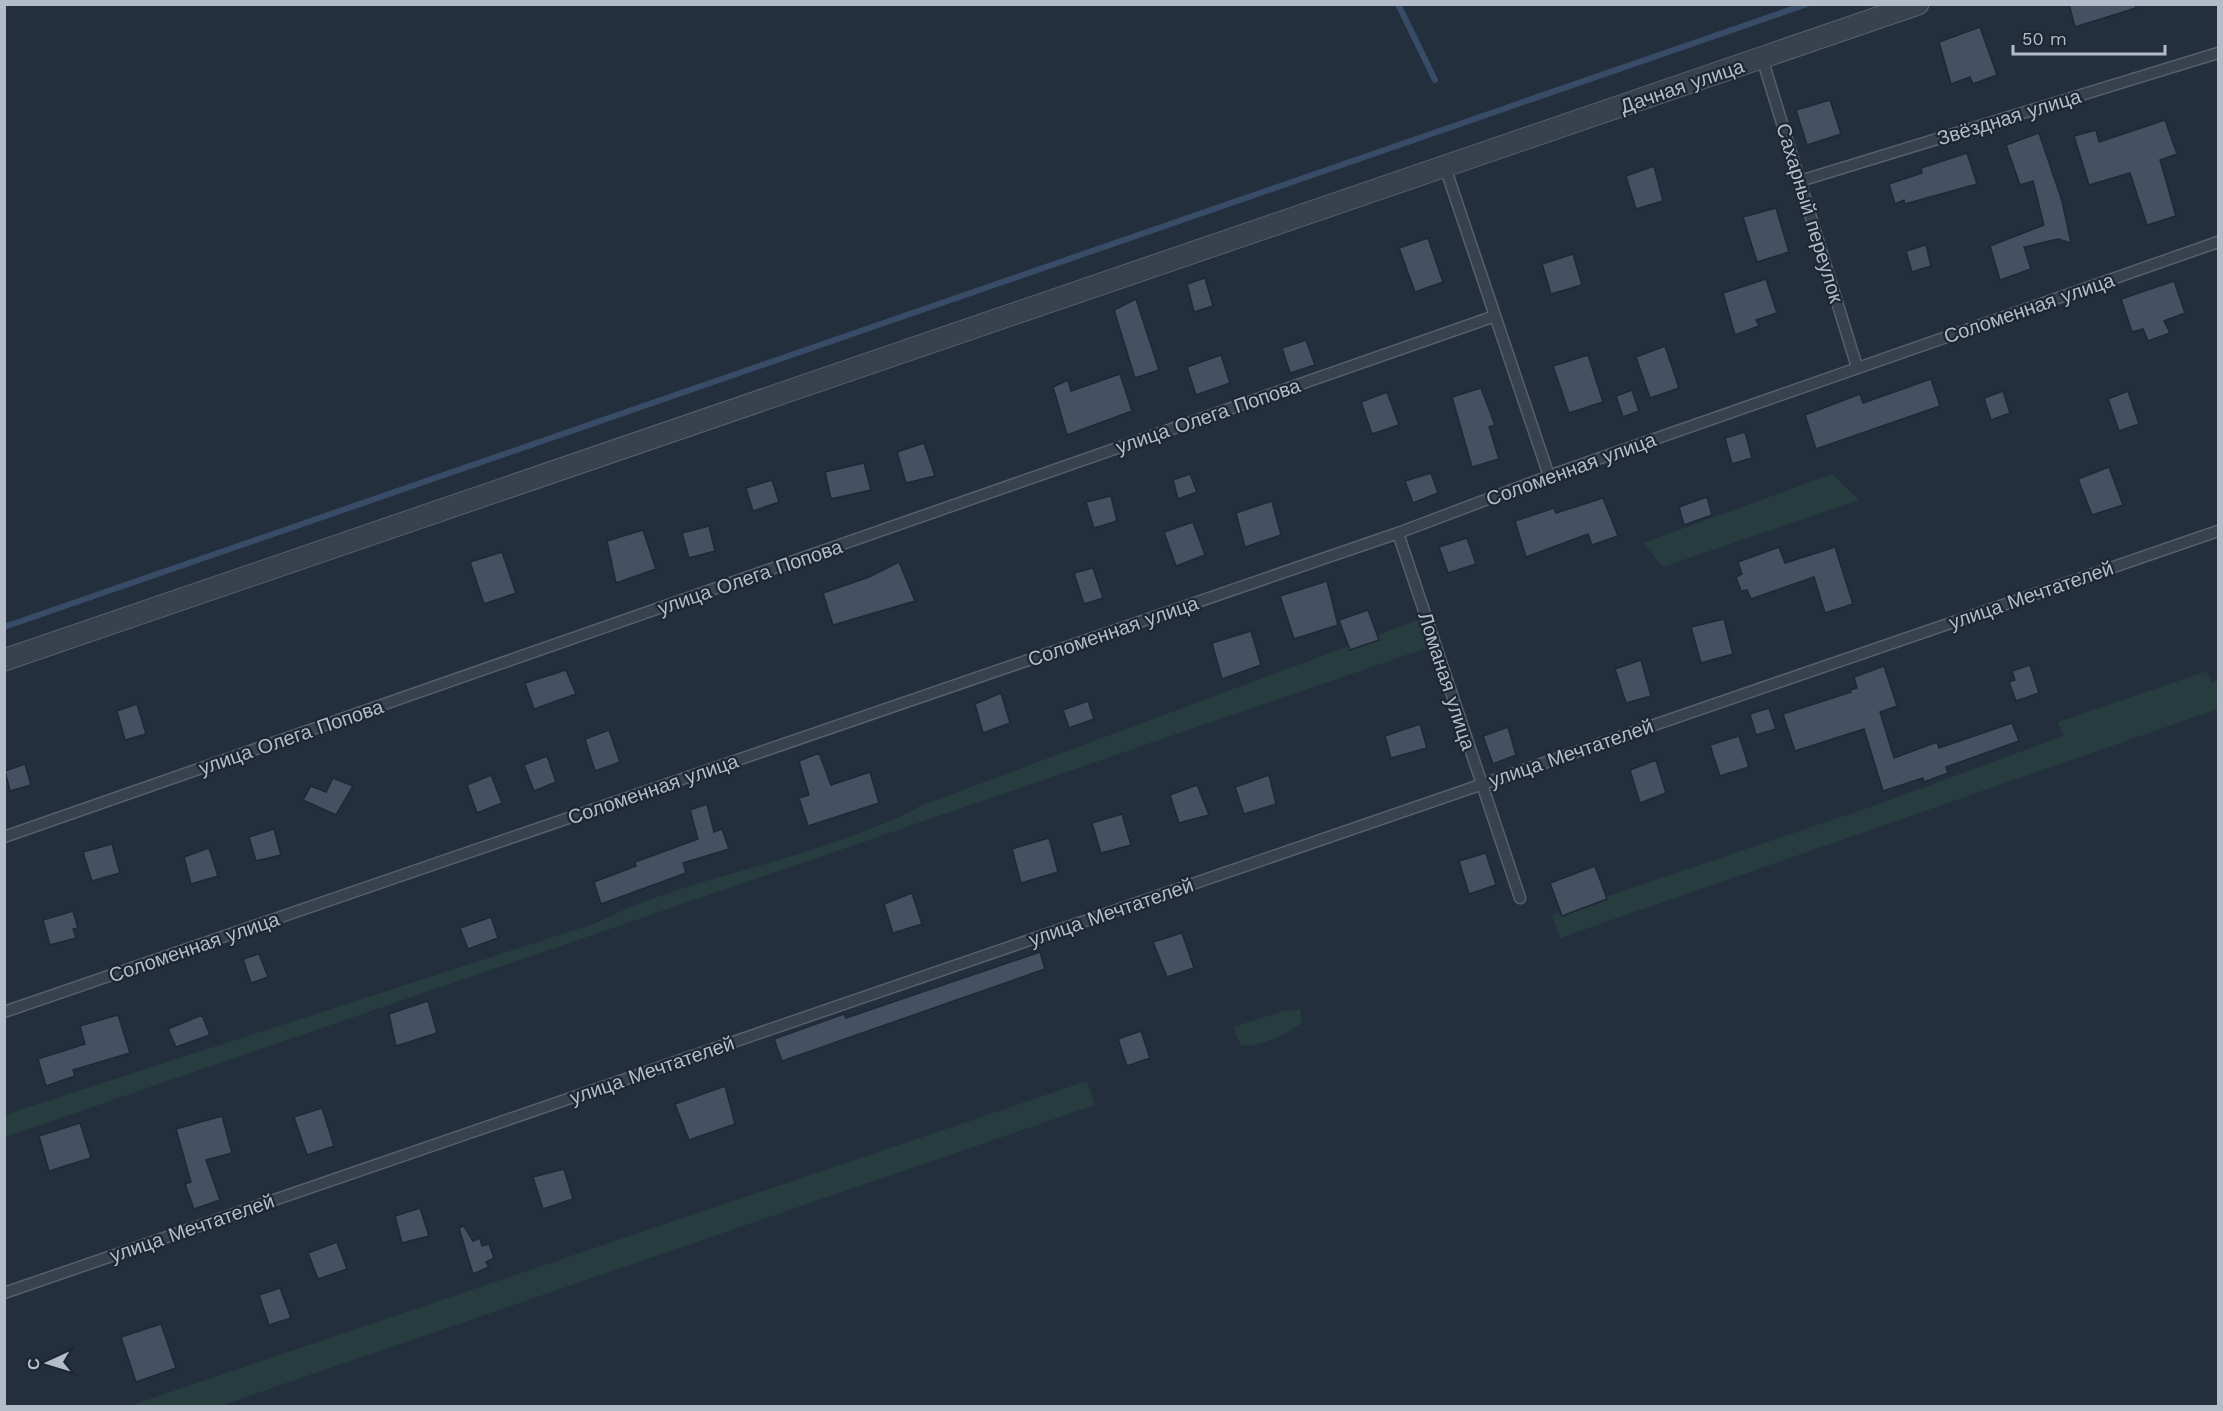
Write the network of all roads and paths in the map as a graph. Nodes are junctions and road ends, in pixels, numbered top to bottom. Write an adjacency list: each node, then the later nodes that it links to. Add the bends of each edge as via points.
1 (1918, 4): 3 (street, Дачная улица)
2 (2218, 53): 5 (lane, Звёздная улица)
3 (1762, 58): 4 (street, Дачная улица); 5 (lane, Сахарный переулок)
4 (1445, 167): 7 (lane); 12 (street, Дачная улица)
5 (1800, 181): 8 (lane, Сахарный переулок)
6 (2218, 242): 8 (lane, Соломенная улица)
7 (1495, 316): 9 (lane); 14 (lane, улица Олега Попова)
8 (1857, 368): 9 (lane, Соломенная улица)
9 (1549, 476): 11 (lane, Соломенная улица)
10 (2218, 531): 13 (lane, улица Мечтателей)
11 (1398, 533): 13 (lane, Ломаная улица); 16 (lane, Соломенная улица)
12 (4, 660)
13 (1481, 784): 15 (lane, Ломаная улица); 17 (lane, улица Мечтателей)
14 (4, 837)
15 (1520, 898)
16 (4, 1012)
17 (4, 1293)

